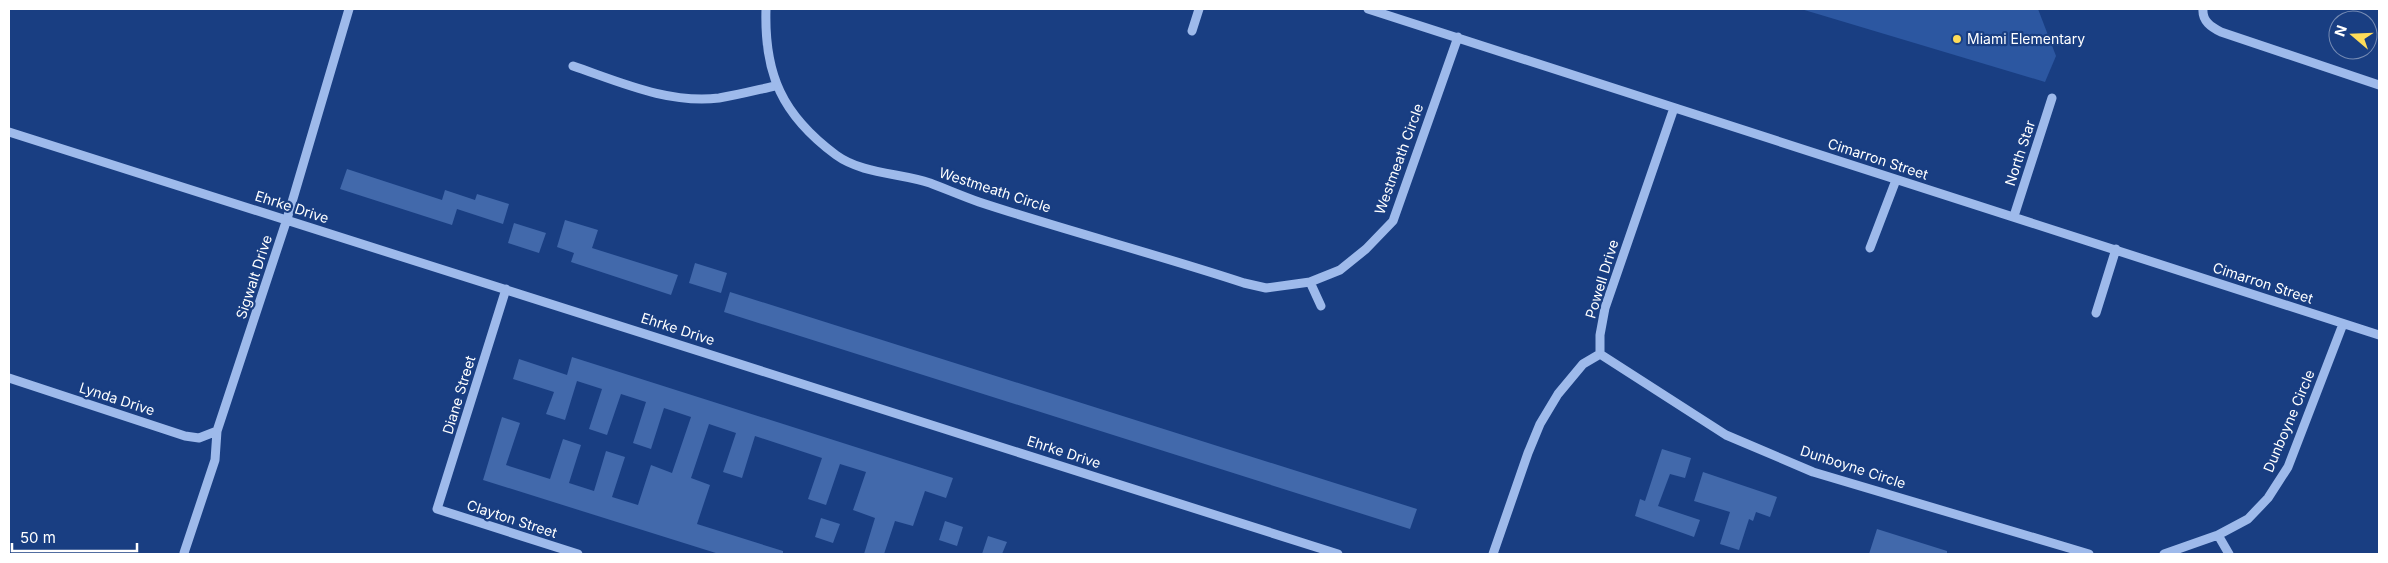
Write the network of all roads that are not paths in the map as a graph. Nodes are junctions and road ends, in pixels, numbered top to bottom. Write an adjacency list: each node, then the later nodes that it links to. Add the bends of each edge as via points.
1 (349, 9): 16 (street, Sigwalt Drive)
2 (766, 9): 10 (street, Westmeath Circle, via 765,31)
3 (1199, 9): 6 (street)
4 (1368, 9): 7 (street, Cimarron Street)
5 (2203, 9): 9 (street, via 2209,26 2234,37)
6 (1192, 31)
7 (1458, 38): 12 (street, Cimarron Street); 19 (street, Westmeath Circle, via 1393,222 1340,270)
8 (573, 66): 10 (street, via 652,93 690,98 719,98)
9 (2379, 84)
10 (775, 86): 19 (street, Westmeath Circle, via 794,116 815,137 837,156 862,167 928,182 979,202 1244,283 1266,288)
11 (2052, 98): 15 (street, North Star)
12 (1674, 108): 14 (street, Cimarron Street); 25 (street, Powell Drive, via 1605,308)
13 (9, 132): 16 (street, Ehrke Drive)
14 (1896, 180): 15 (street, Cimarron Street); 17 (street)
15 (2014, 216): 18 (street, Cimarron Street)
16 (287, 220): 20 (street, Ehrke Drive); 27 (street, Sigwalt Drive)
17 (1870, 248)
18 (2116, 249): 22 (street); 23 (street, Cimarron Street)
19 (1310, 282): 21 (street)
20 (506, 289): 28 (street, Diane Street); 32 (street, Ehrke Drive)
21 (1321, 306)
22 (2096, 313)
23 (2343, 324): 24 (street, Cimarron Street); 29 (street, Dunboyne Circle, via 2288,467 2268,498 2248,519)
24 (2379, 335)
25 (1600, 354): 33 (street, via 1583,364 1558,394 1540,424); 34 (street, Dunboyne Circle, via 1726,435 1814,472)
26 (9, 378): 27 (street, Lynda Drive, via 185,436 199,438)
27 (217, 431): 30 (street, Sigwalt Drive, via 215,460)
28 (437, 509): 31 (street, Clayton Street)
29 (2218, 535): 35 (street, Dunboyne Circle); 36 (street)
30 (184, 553)
31 (578, 554)
32 (1338, 554)
33 (1493, 554)
34 (2089, 554)
35 (2164, 554)
36 (2228, 554)

